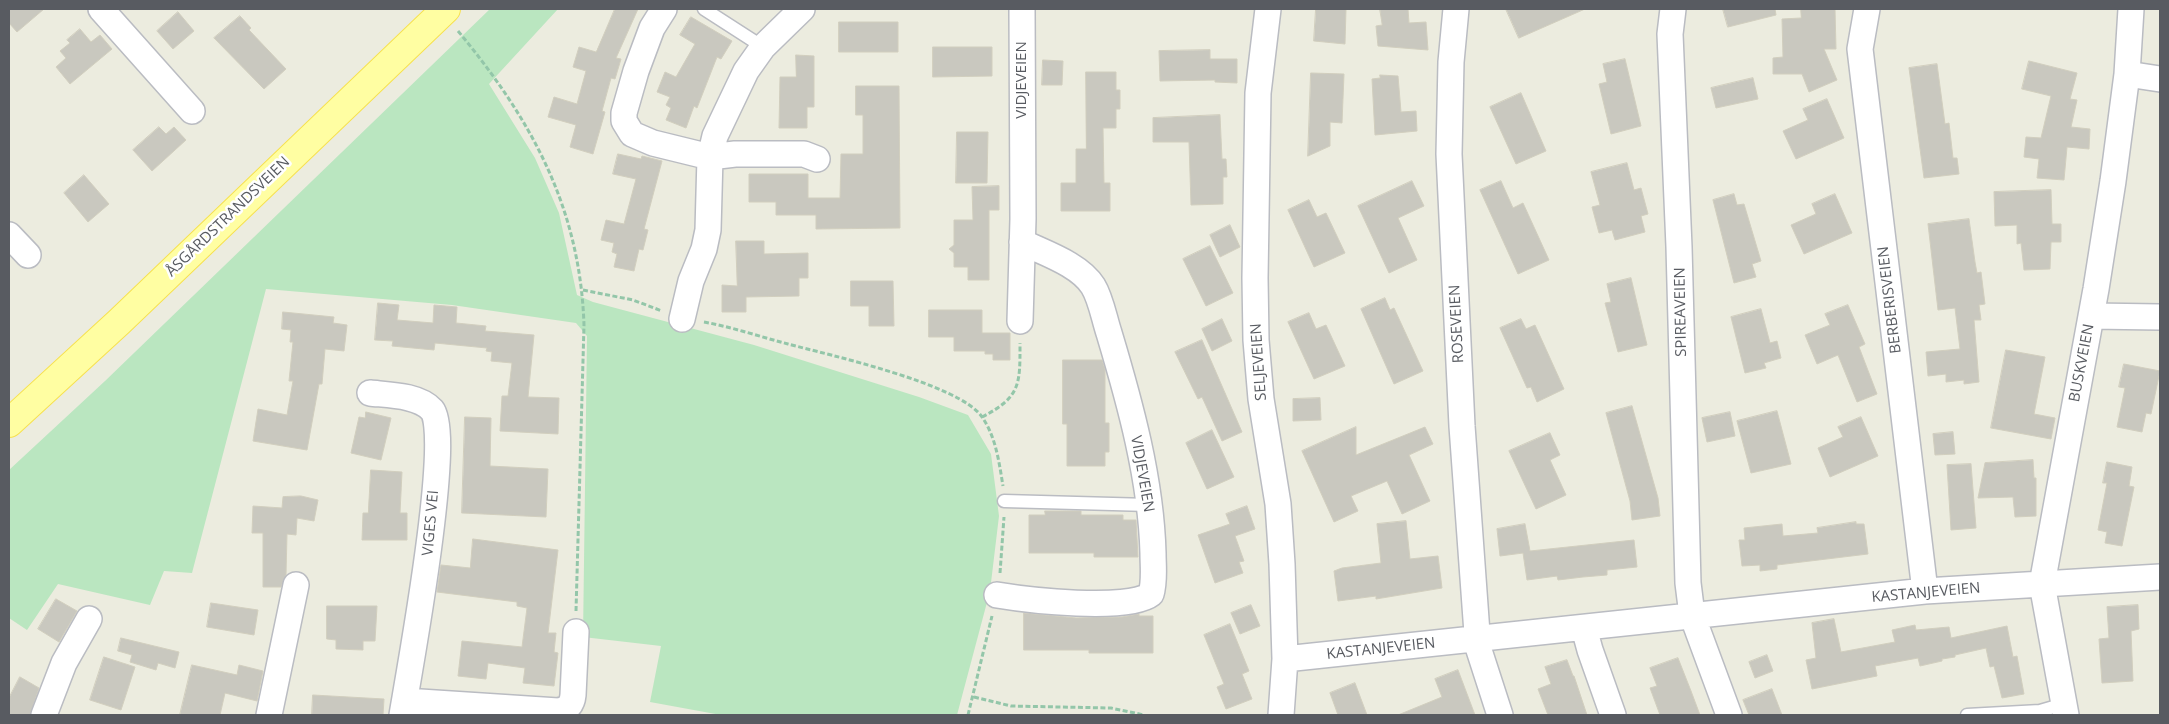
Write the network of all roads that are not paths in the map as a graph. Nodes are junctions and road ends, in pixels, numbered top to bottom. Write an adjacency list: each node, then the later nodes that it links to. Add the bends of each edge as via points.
1 (101, 9): 15 (street)
2 (664, 9): 16 (street, via 652,28 636,71 624,121 632,134 653,143)
3 (704, 9): 12 (lane)
4 (802, 9): 12 (street)
5 (1022, 9): 19 (street, VIDJEVEIEN)
6 (1268, 9): 39 (street, SELJEVEIEN, via 1258,93 1256,331 1261,399 1278,504)
7 (1456, 9): 38 (street, ROSEVEIEN, via 1451,62 1450,183 1462,426)
8 (1673, 9): 34 (street, SPIREAVEIEN, via 1670,34 1688,583)
9 (1867, 9): 32 (street, BERBERISVEIEN, via 1860,49)
10 (2131, 9): 13 (street, BUSKVEIEN)
11 (452, 20): 26 (main road, ÅSGÅRDSTRANDSVEIEN)
12 (763, 47): 16 (street, via 735,90)
13 (2127, 74): 14 (street); 21 (street, BUSKVEIEN)
14 (2160, 79)
15 (192, 111)
16 (710, 156): 17 (street, via 804,154); 23 (street, via 708,230)
17 (817, 159)
18 (9, 235): 20 (street)
19 (1022, 242): 24 (street, VIDJEVEIEN); 28 (street, VIDJEVEIEN, via 1068,265 1093,286 1122,374)
20 (28, 255)
21 (2091, 316): 22 (street); 30 (street, BUSKVEIEN)
22 (2160, 317)
23 (682, 319)
24 (1020, 321)
25 (370, 393): 40 (street, VIGES VEI, via 418,402 432,410 436,422 436,470 428,562)
26 (9, 423)
27 (1004, 502): 28 (lane)
28 (1149, 505): 33 (street, VIDJEVEIEN, via 1154,585 1146,598 1105,603 1027,600)
29 (2160, 577): 30 (street, KASTANJEVEIEN)
30 (2042, 584): 32 (street, KASTANJEVEIEN); 41 (street, BUSKVEIEN)
31 (296, 585): 43 (street)
32 (1925, 591): 34 (street, KASTANJEVEIEN)
33 (997, 595)
34 (1692, 615): 36 (street, KASTANJEVEIEN); 47 (street)
35 (88, 619): 42 (street, via 64,664)
36 (1584, 628): 38 (street, KASTANJEVEIEN); 46 (street)
37 (576, 632): 40 (street, VIGES VEI, via 574,695 566,709)
38 (1478, 638): 39 (street, KASTANJEVEIEN); 45 (street, via 1484,670)
39 (1285, 659): 44 (street, SELJEVEIEN)
40 (403, 708)
41 (2065, 710): 48 (lane)
42 (44, 715)
43 (269, 715)
44 (1281, 715)
45 (1500, 715)
46 (1613, 715)
47 (1729, 715)
48 (1967, 715)

